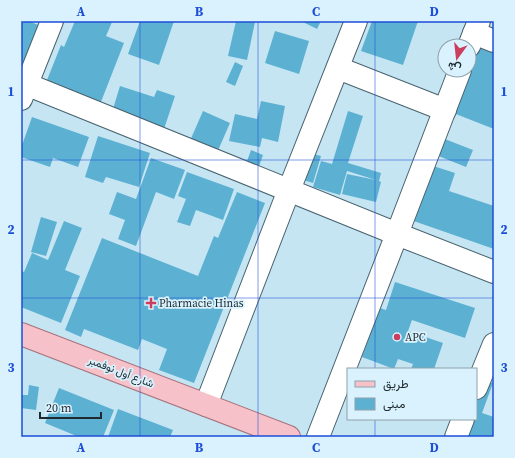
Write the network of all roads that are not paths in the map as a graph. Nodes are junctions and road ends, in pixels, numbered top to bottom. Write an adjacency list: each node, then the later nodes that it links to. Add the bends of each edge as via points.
1 (52, 21): 7 (street)
2 (356, 21): 5 (street)
3 (474, 33): 4 (street)
4 (494, 41)
5 (338, 68): 8 (street); 9 (street)
6 (457, 78): 8 (street)
7 (23, 89): 9 (street)
8 (445, 110): 10 (street)
9 (289, 190): 10 (street); 15 (street)
10 (397, 234): 11 (street); 19 (street)
11 (494, 272)
12 (21, 334): 15 (main road, شارع أول نوفمبر)
13 (494, 344): 14 (street)
14 (477, 386)
15 (206, 405): 17 (main road, شارع أول نوفمبر)
16 (463, 420): 20 (street)
17 (251, 430): 18 (main road, شارع أول نوفمبر)
18 (289, 437)
19 (318, 437)
20 (456, 437)

